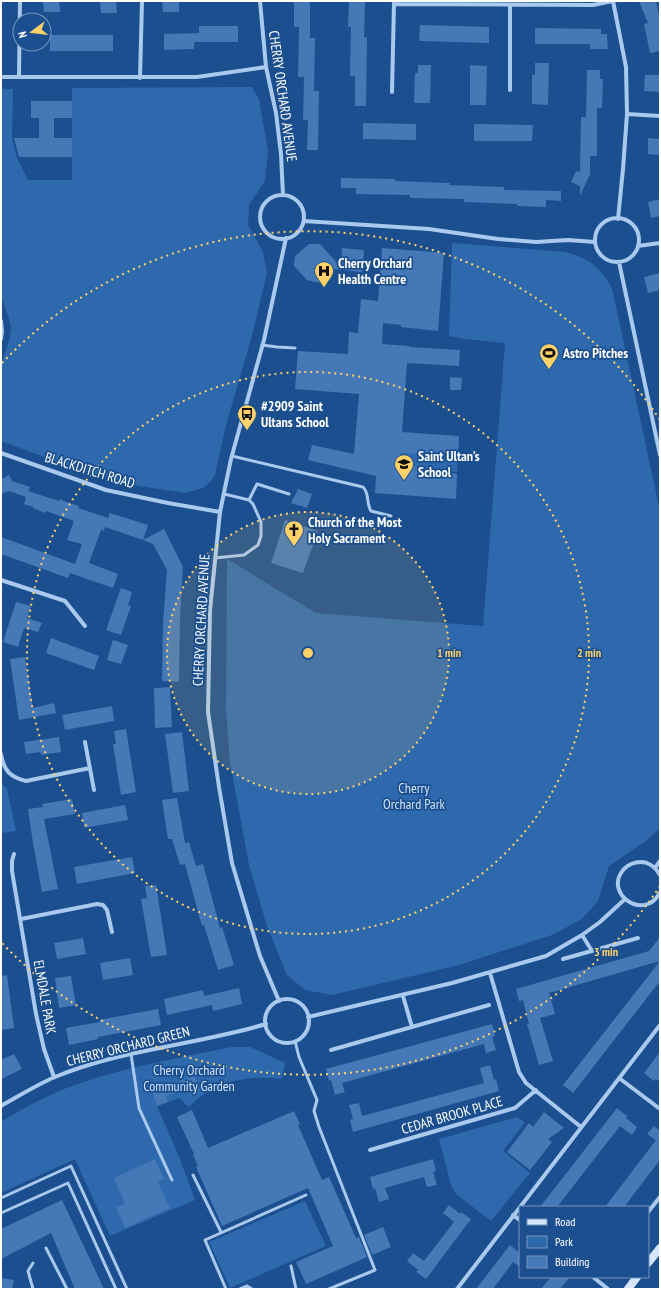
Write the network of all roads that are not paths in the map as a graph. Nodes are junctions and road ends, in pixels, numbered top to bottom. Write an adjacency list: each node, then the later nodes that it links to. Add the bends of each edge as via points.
1 (20, 1): 8 (street)
2 (142, 1): 10 (street)
3 (260, 1): 7 (street, CHERRY ORCHARD AVENUE)
4 (613, 1): 6 (street, via 593,5); 13 (street, via 626,67)
5 (394, 2): 6 (street); 12 (street)
6 (510, 5): 11 (street)
7 (266, 67): 10 (street, via 197,77); 15 (street, CHERRY ORCHARD AVENUE, via 276,113)
8 (19, 77): 9 (street); 10 (street)
9 (1, 78)
10 (140, 78)
11 (510, 90)
12 (392, 92)
13 (627, 114): 14 (street); 16 (street)
14 (660, 116)
15 (284, 195): 17 (street, via 295,199 300,205); 18 (street, via 269,199 260,213 265,230 274,237)
16 (618, 218): 19 (street, via 610,219 599,228); 21 (street, via 634,228 639,240)
17 (304, 221): 18 (street, via 294,235); 19 (street, via 429,230 506,240)
18 (286, 238): 25 (street, CHERRY ORCHARD AVENUE)
19 (595, 242): 22 (street, via 596,249 606,260)
20 (660, 243): 21 (street)
21 (638, 246): 22 (street, via 631,257)
22 (620, 262): 28 (street)
23 (1, 321): 24 (street)
24 (1, 339)
25 (262, 345): 26 (lane); 29 (street, CHERRY ORCHARD AVENUE)
26 (296, 348)
27 (1, 453): 33 (street, BLACKDITCH ROAD, via 106,490)
28 (660, 455)
29 (232, 456): 30 (street, CHERRY ORCHARD AVENUE); 34 (lane, via 363,487 369,509)
30 (224, 494): 32 (lane); 33 (street, CHERRY ORCHARD AVENUE)
31 (289, 494): 32 (lane, via 257,484)
32 (249, 500): 35 (lane, via 261,522 258,545 244,555)
33 (220, 512): 35 (street, CHERRY ORCHARD AVENUE)
34 (391, 516)
35 (214, 558): 56 (street, CHERRY ORCHARD AVENUE, via 208,712 219,787 232,863 260,956)
36 (1, 580): 37 (street, via 65,601)
37 (85, 626)
38 (85, 742): 40 (street)
39 (1, 754): 40 (street, via 7,771 16,779 26,781)
40 (90, 768): 41 (street)
41 (94, 790)
42 (14, 854): 48 (street, ELMDALE PARK, via 12,871)
43 (660, 861): 44 (street)
44 (655, 868): 45 (street); 47 (street, via 642,862 627,866 622,871 618,886)
45 (660, 876)
46 (660, 893): 47 (street, via 644,905 630,903)
47 (625, 899): 50 (street)
48 (21, 919): 49 (street, via 97,904 103,905 107,910); 65 (street, ELMDALE PARK, via 38,1021)
49 (112, 932)
50 (582, 935): 52 (street); 54 (street, via 546,956)
51 (638, 938): 52 (street)
52 (592, 951): 53 (street)
53 (563, 959)
54 (490, 973): 55 (street); 67 (street, via 519,1072 526,1083)
55 (403, 996): 58 (street); 61 (street)
56 (279, 1001): 58 (street, via 289,999 300,1004); 59 (street, via 268,1010)
57 (489, 1005): 61 (street)
58 (308, 1017): 62 (street, via 307,1030)
59 (266, 1024): 62 (street, via 270,1034 276,1039 284,1042); 64 (street, CHERRY ORCHARD GREEN)
60 (660, 1025): 66 (street)
61 (412, 1026): 63 (street)
62 (295, 1041): 99 (lane, via 317,1100 314,1111 319,1126 375,1270)
63 (331, 1050)
64 (131, 1054): 65 (street, CHERRY ORCHARD GREEN); 73 (lane, via 139,1108)
65 (54, 1077): 68 (street, CHERRY ORCHARD GREEN)
66 (619, 1078): 69 (street); 70 (street)
67 (536, 1090): 70 (street); 71 (street, CEDAR BROOK PLACE, via 521,1104 508,1110)
68 (1, 1106)
69 (660, 1109)
70 (581, 1127): 77 (street)
71 (370, 1150)
72 (193, 1175): 83 (lane)
73 (172, 1180)
74 (306, 1195): 83 (lane)
75 (660, 1197): 79 (street)
76 (1, 1198): 94 (lane, via 71,1166)
77 (520, 1206)
78 (519, 1207): 81 (street)
79 (649, 1211)
80 (1, 1213): 93 (lane, via 68,1182)
81 (513, 1215): 82 (street); 100 (street)
82 (519, 1219)
83 (221, 1232): 95 (lane, via 205,1240)
84 (46, 1248): 92 (lane)
85 (660, 1248): 86 (street)
86 (649, 1262)
87 (33, 1264): 91 (lane, via 28,1271)
88 (291, 1266): 98 (lane)
89 (594, 1278): 101 (street)
90 (636, 1278): 102 (street)
91 (33, 1289)
92 (66, 1289)
93 (116, 1289)
94 (127, 1289)
95 (226, 1289)
96 (240, 1289): 97 (lane, via 247,1286)
97 (252, 1289)
98 (296, 1289)
99 (329, 1289)
100 (457, 1289)
101 (608, 1289)
102 (628, 1289)

